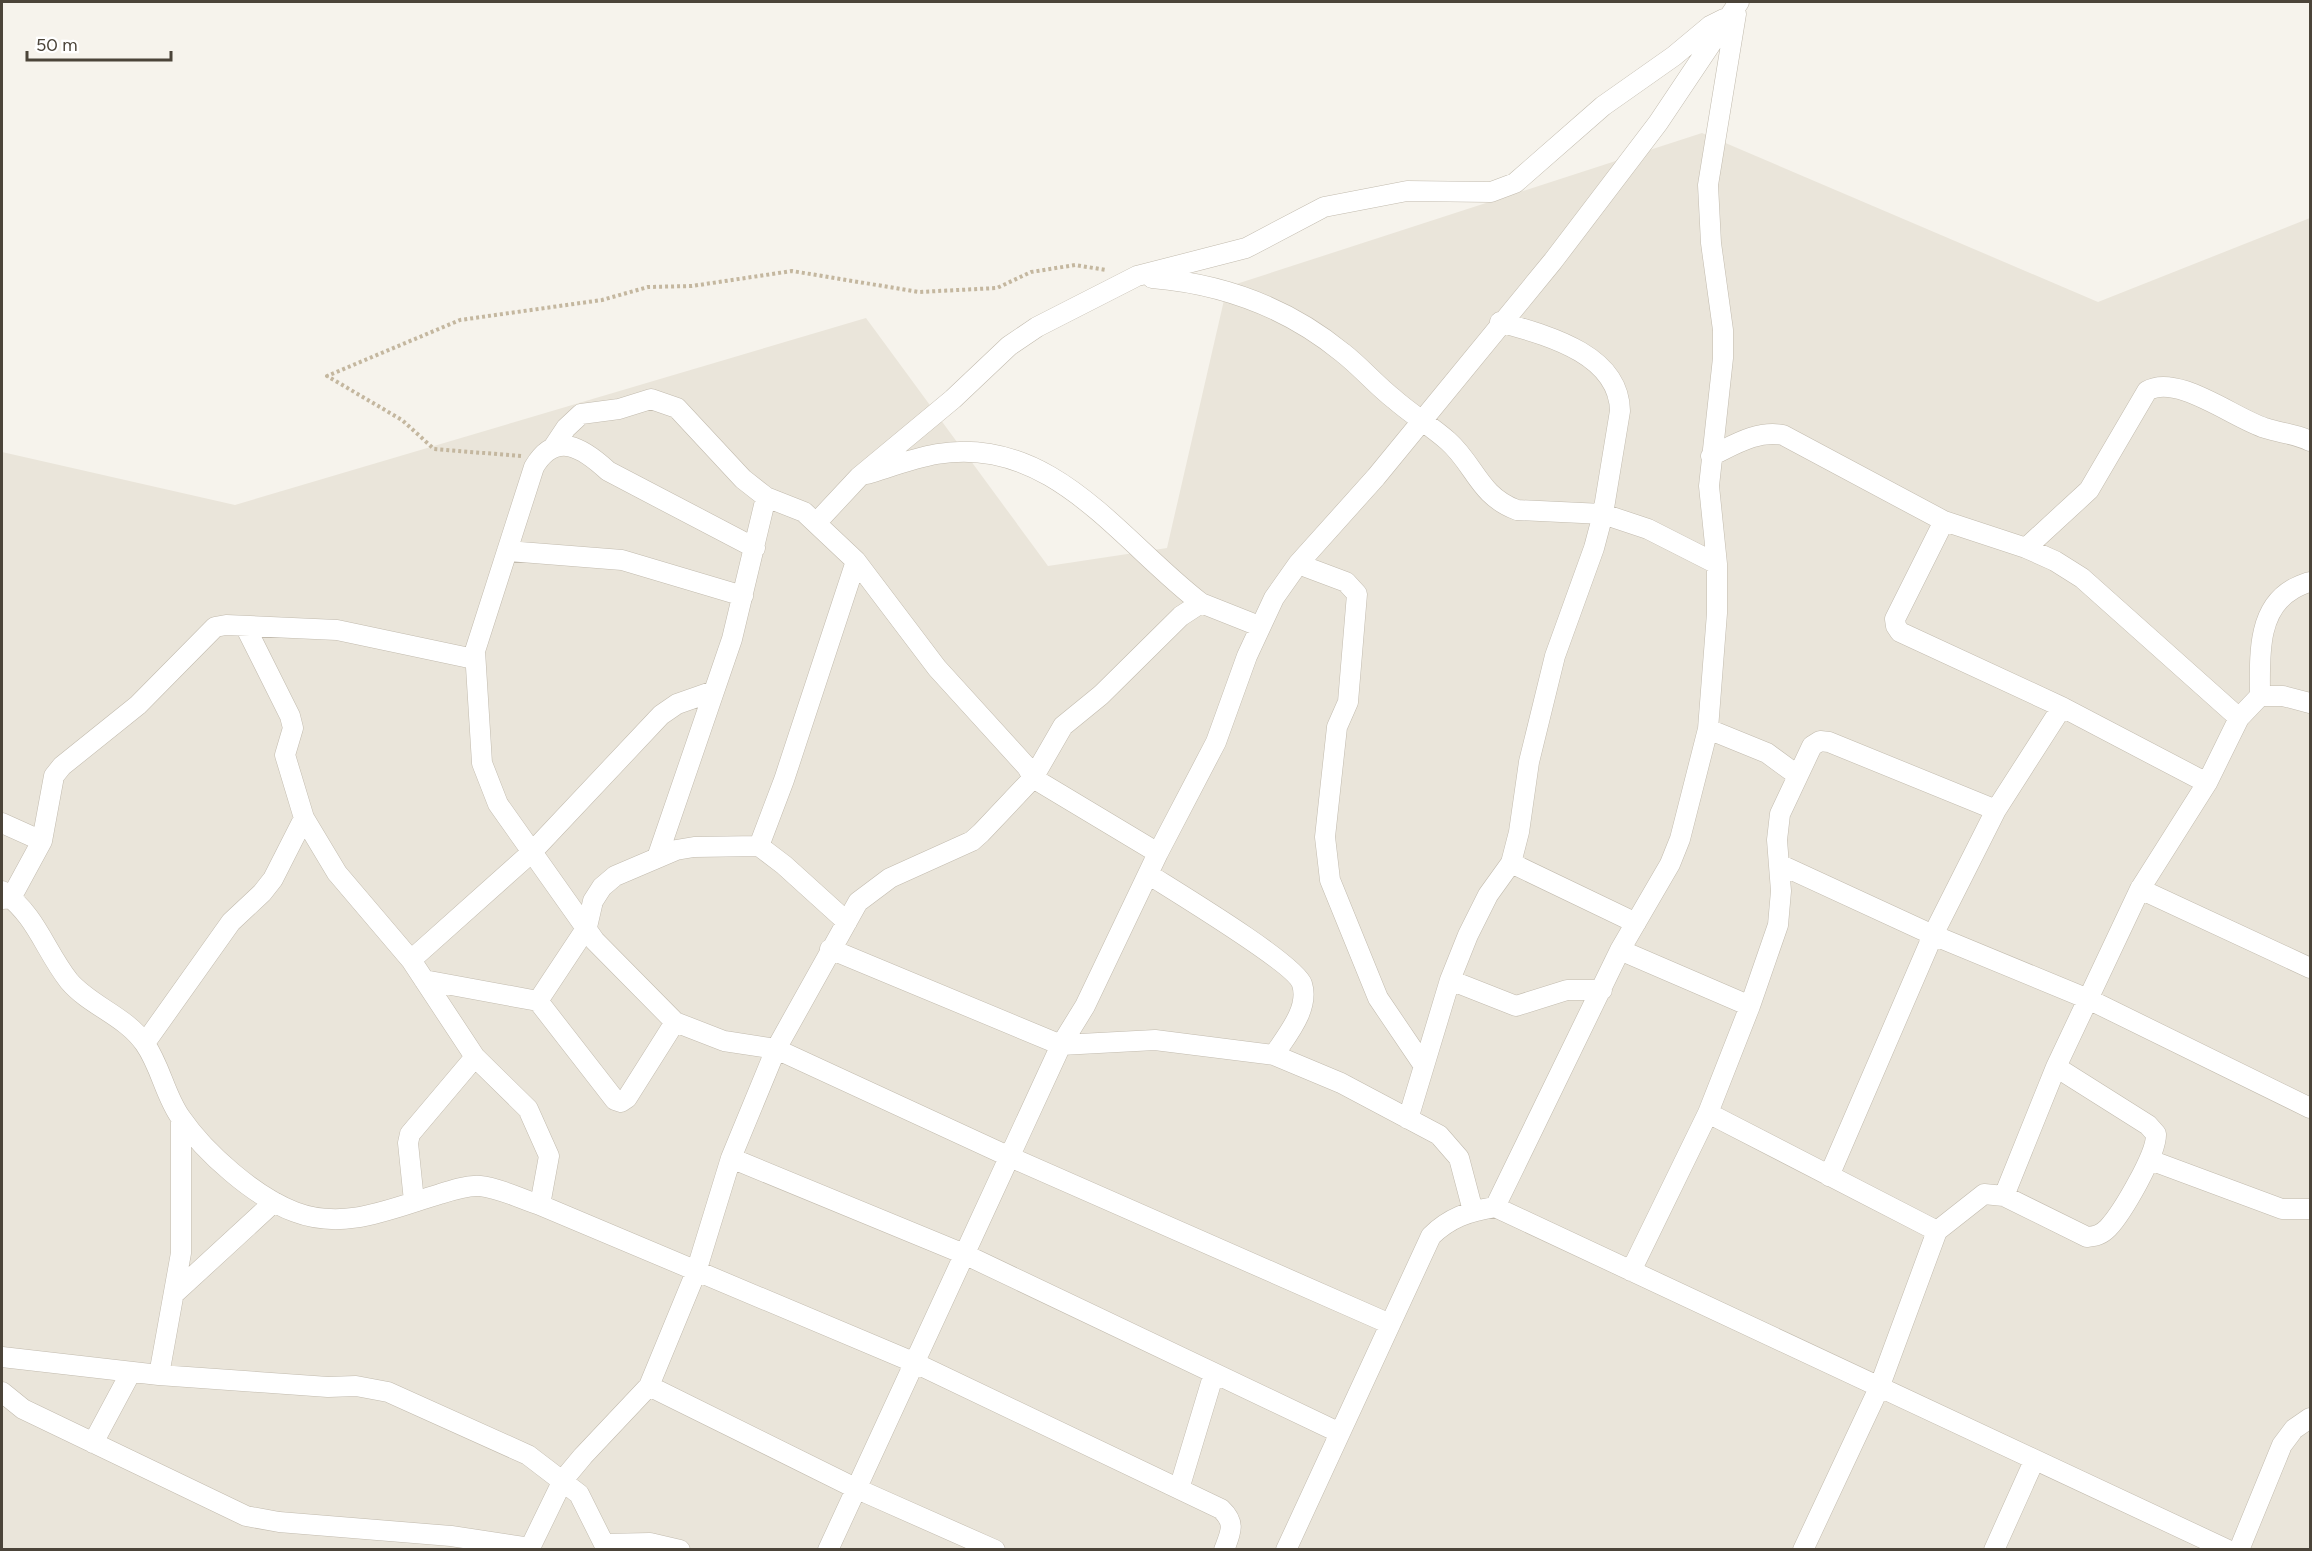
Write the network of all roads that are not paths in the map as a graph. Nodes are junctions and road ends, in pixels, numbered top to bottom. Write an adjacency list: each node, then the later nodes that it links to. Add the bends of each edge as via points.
1 (1735, 8): 2 (street, via 1603,106 1515,183 1491,192 1407,191 1324,207 1246,248); 3 (street, via 1658,123 1553,261); 7 (street, via 1708,185 1723,330)
2 (1137, 276): 4 (street, via 1218,287 1276,308 1329,342); 8 (street, via 1037,327 1009,346 953,399)
3 (1500, 322): 4 (street); 10 (street, via 1562,340 1584,353 1612,381 1620,395)
4 (1421, 421): 10 (street, via 1463,455 1484,489 1507,506 1517,510); 17 (street)
5 (2310, 441): 14 (street, via 2264,428 2191,394 2154,387 2147,391 2089,490)
6 (546, 452): 9 (street, via 581,414 620,409 651,399 677,408 726,462); 13 (street, via 566,444 608,471); 15 (street, via 525,490)
7 (1711, 456): 11 (street, via 1747,439 1770,433 1783,435); 18 (street, via 1709,486)
8 (859, 477): 12 (street); 21 (street, via 939,454 980,453 1014,458 1073,490)
9 (766, 497): 12 (street, via 794,507); 13 (street)
10 (1603, 514): 18 (street, via 1648,529); 42 (street, via 1556,657 1529,762)
11 (1944, 521): 14 (street); 28 (street, via 1895,619 1896,626 1900,632)
12 (816, 522): 16 (street)
13 (755, 548): 20 (street)
14 (2026, 548): 29 (street, via 2082,578)
15 (507, 551): 20 (street, via 622,560); 24 (street)
16 (856, 561): 32 (street, via 937,668); 38 (street)
17 (1298, 564): 23 (street); 67 (street, via 1346,582 1357,594 1348,702 1337,727 1325,837 1330,880 1378,998)
18 (1717, 564): 30 (street)
19 (2310, 582): 26 (street, via 2282,596 2270,613 2263,634)
20 (743, 596): 25 (street)
21 (1201, 603): 23 (street); 32 (street, via 1181,616 1101,695 1071,718)
22 (245, 626): 24 (street, via 336,630); 35 (street, via 290,716 293,728 285,755); 37 (street, via 215,627 138,705 62,766 54,776)
23 (1259, 626): 40 (street, via 1216,742)
24 (474, 659): 39 (street, via 485,773 498,804)
25 (714, 691): 39 (street, via 677,704 661,715); 41 (street)
26 (2260, 696): 27 (street, via 2283,696); 29 (street)
27 (2310, 703)
28 (2062, 707): 33 (street); 34 (street)
29 (2239, 718): 33 (street)
30 (1708, 729): 31 (street, via 1767,753); 48 (street, via 1680,839 1659,887)
31 (1797, 775): 34 (street, via 1812,746 1820,741 1830,742); 43 (street, via 1780,814)
32 (1033, 778): 40 (street); 47 (street, via 972,841 880,884 858,902)
33 (2207, 783): 45 (street)
34 (1996, 810): 50 (street)
35 (304, 818): 53 (street, via 337,873); 62 (street, via 273,879 231,922)
36 (2, 823): 37 (street)
37 (42, 841): 46 (street)
38 (759, 846): 41 (street, via 694,847); 47 (street)
39 (532, 852): 49 (street); 53 (street)
40 (1158, 853): 44 (street)
41 (658, 855): 49 (street, via 615,876 602,887 593,901)
42 (1511, 863): 48 (street); 56 (street, via 1483,905)
43 (1779, 864): 50 (street); 60 (street, via 1778,925)
44 (1148, 874): 63 (street, via 1085,1006); 65 (street, via 1298,976 1302,984 1300,1012)
45 (2140, 889): 54 (street); 58 (street)
46 (4, 896): 62 (street, via 33,920 68,980)
47 (847, 922): 51 (street)
48 (1636, 922): 52 (street)
49 (587, 927): 59 (street); 61 (street, via 595,941)
50 (1933, 935): 58 (street); 76 (street)
51 (830, 949): 63 (street); 64 (street)
52 (1620, 950): 57 (street); 60 (street)
53 (411, 960): 55 (street)
54 (2309, 964)
55 (424, 980): 59 (street); 66 (street)
56 (1450, 980): 57 (street, via 1516,1006 1567,990); 67 (street)
57 (1602, 990): 81 (street)
58 (2088, 999): 68 (street); 69 (street)
59 (538, 1001): 61 (street, via 615,1100 621,1102)
60 (1750, 1006): 70 (street)
61 (675, 1022): 64 (street, via 724,1041)
62 (145, 1043): 71 (street)
63 (1060, 1045): 65 (street, via 1155,1040); 73 (street)
64 (776, 1049): 73 (street); 74 (street)
65 (1274, 1055): 72 (street, via 1341,1083)
66 (475, 1057): 78 (street, via 410,1134); 80 (street, via 528,1109 542,1136 549,1156)
67 (1424, 1066): 72 (street)
68 (2056, 1066): 75 (street, via 2148,1125 2156,1134 2157,1145); 77 (street)
69 (2310, 1108)
70 (1708, 1113): 76 (street); 86 (street)
71 (181, 1118): 79 (street, via 232,1174); 88 (street, via 181,1253)
72 (1408, 1119): 83 (street, via 1439,1134 1459,1158)
73 (1010, 1157): 85 (street); 89 (street)
74 (732, 1158): 85 (street); 87 (street)
75 (2151, 1160): 77 (street, via 2108,1228 2097,1236 2087,1237); 82 (street, via 2282,1209)
76 (1829, 1176): 84 (street)
77 (2004, 1196): 84 (street, via 1984,1194)
78 (414, 1201): 79 (street, via 365,1218 329,1220 296,1213); 80 (street, via 480,1186)
79 (274, 1202): 88 (street)
80 (540, 1205): 87 (street)
81 (1495, 1207): 83 (street); 86 (street)
82 (2310, 1209)
83 (1473, 1211): 89 (street, via 1445,1222 1431,1236)
84 (1937, 1231): 96 (street)
85 (964, 1254): 91 (street); 93 (street)
86 (1631, 1271): 96 (street)
87 (696, 1272): 91 (street); 95 (street)
88 (174, 1294): 94 (street)
89 (1390, 1324): 99 (street)
90 (2, 1357): 92 (street)
91 (913, 1362): 103 (street); 104 (street)
92 (130, 1372): 94 (street); 100 (street)
93 (1214, 1373): 99 (street); 104 (street)
94 (159, 1375): 102 (street, via 356,1386 388,1392 528,1455)
95 (649, 1386): 102 (street); 103 (street)
96 (1880, 1388): 101 (street); 114 (street)
97 (2, 1392): 100 (street, via 23,1409)
98 (2310, 1418): 116 (street, via 2294,1429 2282,1445)
99 (1340, 1433): 113 (street)
100 (93, 1443): 105 (street, via 246,1516)
101 (2034, 1461): 107 (street); 115 (street)
102 (563, 1480): 106 (street, via 579,1494); 108 (street)
103 (855, 1488): 109 (street); 111 (street)
104 (1179, 1489): 112 (street, via 1231,1518 1233,1528)
105 (447, 1543): 108 (street)
106 (606, 1547): 110 (street, via 650,1543)
107 (2217, 1547)
108 (530, 1549)
109 (992, 1549)
110 (680, 1550)
111 (828, 1550)
112 (1224, 1550)
113 (1286, 1550)
114 (1803, 1550)
115 (1994, 1550)
116 (2239, 1550)

